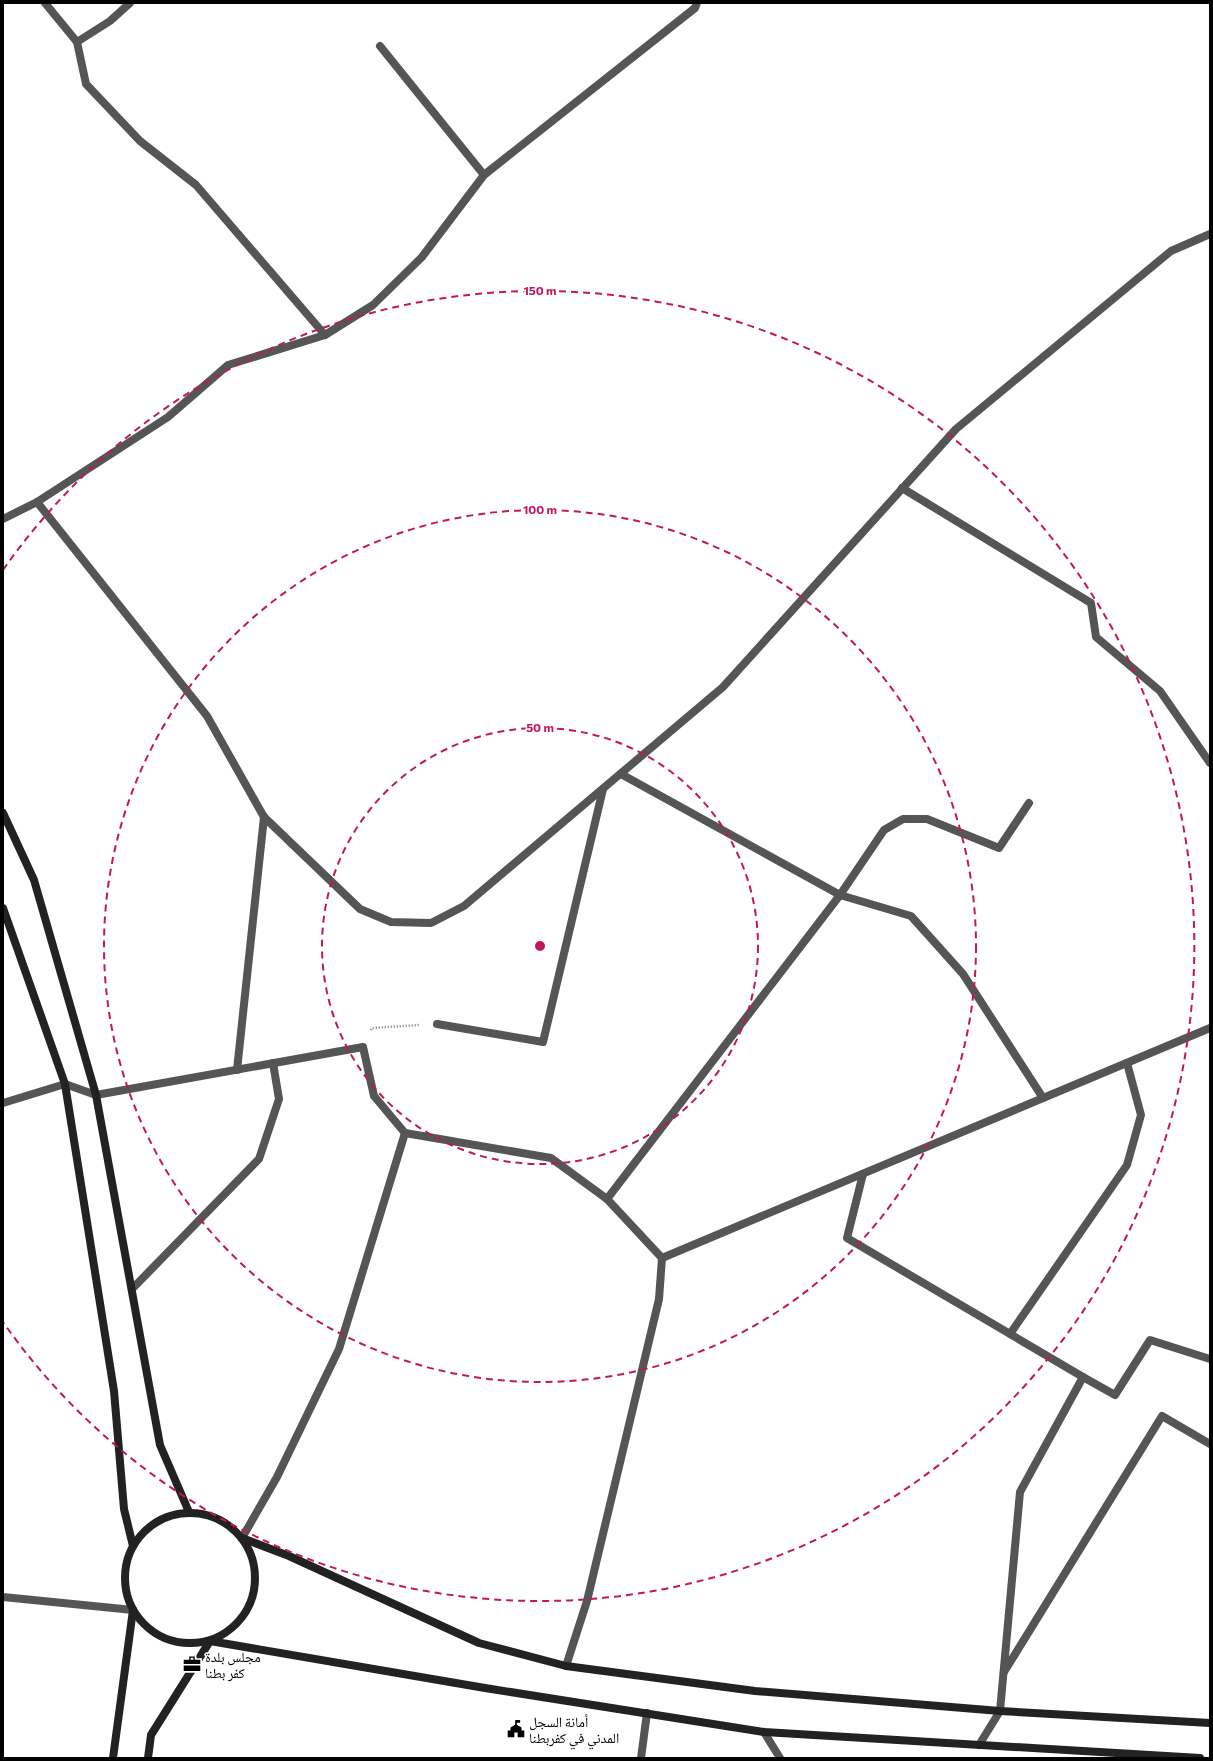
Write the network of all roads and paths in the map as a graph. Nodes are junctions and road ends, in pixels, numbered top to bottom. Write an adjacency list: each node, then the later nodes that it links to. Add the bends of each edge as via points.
1 (44, 3): 4 (street)
2 (130, 3): 4 (street, via 110,21)
3 (697, 3): 6 (street, via 695,8)
4 (77, 42): 8 (street, via 86,84 140,141 196,185)
5 (380, 46): 6 (street)
6 (484, 175): 8 (street, via 422,256 373,305)
7 (1210, 234): 9 (street, via 1171,251 962,424)
8 (325, 335): 10 (street, via 228,365 168,418)
9 (902, 488): 12 (street, via 1091,603 1096,637 1160,691); 13 (street, via 723,688)
10 (37, 502): 11 (street); 17 (street, via 208,716)
11 (3, 519)
12 (1210, 763)
13 (621, 774): 14 (street); 18 (street)
14 (603, 789): 17 (street, via 464,906 431,923 391,922 360,909); 20 (street, via 543,1042)
15 (1029, 803): 18 (street, via 999,848 927,819 903,819 884,830)
16 (3, 814): 27 (main road, via 34,880)
17 (264, 817): 25 (street)
18 (840, 895): 28 (street, via 911,916 963,974); 32 (street)
19 (3, 908): 26 (main road)
20 (437, 1024): 22 (path, via 372,1028)
21 (1210, 1028): 24 (street)
22 (363, 1047): 23 (street); 30 (street, via 374,1096)
23 (273, 1063): 25 (street); 34 (street, via 279,1099 259,1159)
24 (1127, 1063): 28 (street); 35 (street, via 1142,1115 1127,1165)
25 (237, 1070): 27 (street)
26 (65, 1084): 27 (street); 29 (street); 41 (main road, via 114,1391 124,1509)
27 (96, 1095): 34 (main road)
28 (1043, 1098): 31 (street)
29 (3, 1103)
30 (405, 1133): 32 (street, via 552,1158); 40 (street, via 339,1349 278,1477)
31 (863, 1174): 33 (street); 35 (street, via 847,1238)
32 (607, 1198): 33 (street)
33 (662, 1258): 45 (street, via 659,1300 587,1602)
34 (132, 1289): 39 (main road, via 160,1445)
35 (1010, 1334): 37 (street)
36 (1210, 1359): 37 (street, via 1150,1340 1115,1395)
37 (1084, 1377): 46 (street, via 1020,1492)
38 (1210, 1444): 46 (street, via 1162,1416)
39 (189, 1512): 40 (main road, via 209,1515 227,1524); 41 (main road, via 172,1514 156,1522 143,1532)
40 (242, 1538): 44 (main road, via 252,1556 256,1576 253,1597 244,1616 229,1631); 45 (main road, via 288,1556 479,1643)
41 (133, 1546): 43 (main road, via 125,1567 126,1589)
42 (3, 1598): 43 (street)
43 (133, 1610): 44 (main road, via 147,1628 166,1639 188,1644); 52 (main road)
44 (210, 1641): 48 (main road); 53 (main road, via 151,1735)
45 (566, 1666): 47 (main road, via 755,1692)
46 (1004, 1672): 47 (street)
47 (1000, 1711): 49 (main road); 51 (street)
48 (647, 1713): 50 (main road); 54 (street)
49 (1210, 1723)
50 (764, 1732): 51 (main road); 55 (street)
51 (979, 1745): 56 (main road)
52 (113, 1758)
53 (148, 1758)
54 (641, 1758)
55 (780, 1758)
56 (1200, 1758)

